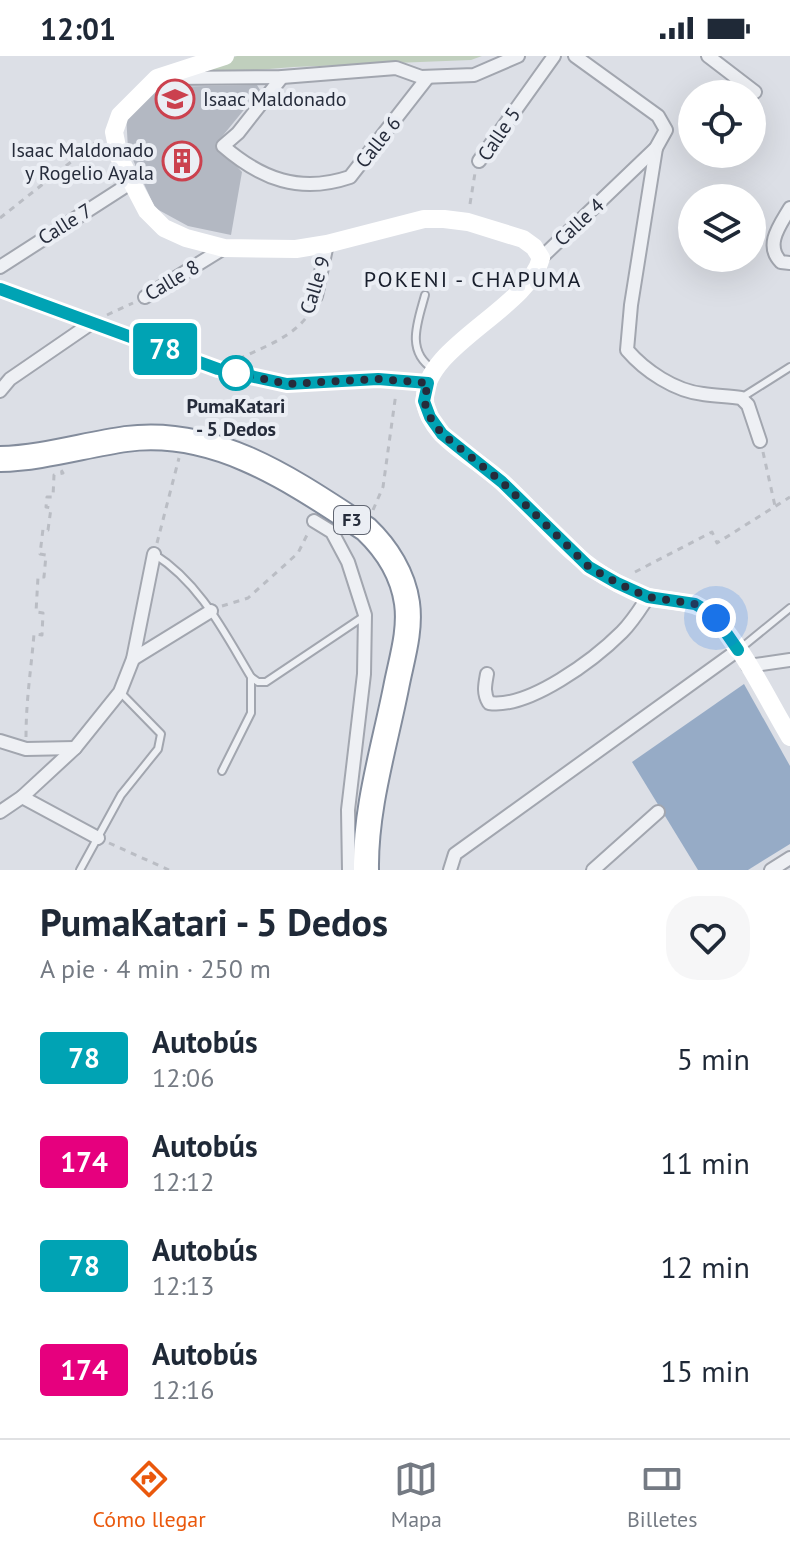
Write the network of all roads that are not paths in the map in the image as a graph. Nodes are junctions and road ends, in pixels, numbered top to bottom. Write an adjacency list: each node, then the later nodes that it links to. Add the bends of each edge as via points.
1 (225, 56): 8 (street)
2 (518, 56): 7 (street, via 474,75)
3 (554, 56): 11 (street, Calle 5)
4 (575, 56): 10 (street, Calle 4, via 658,116 666,130)
5 (708, 56): 9 (street)
6 (282, 77): 7 (street, via 396,68); 7 (street, Calle 6, via 223,146 247,166 289,184 350,177); 8 (street)
7 (428, 77)
8 (157, 78): 12 (street, via 120,115 114,132)
9 (739, 80)
10 (656, 148): 16 (street, Calle 4); 27 (street, via 627,350 666,382 703,394)
11 (479, 161)
12 (132, 182): 15 (street, via 147,211 164,228); 18 (street, Calle 7)
13 (790, 208): 17 (street, via 774,237 776,257)
14 (327, 244): 15 (street); 16 (street, via 424,219 468,222 523,239); 21 (street, Calle 9)
15 (224, 248): 22 (street, Calle 8)
16 (541, 258): 25 (street, Calle 4, via 525,287 465,338)
17 (790, 263)
18 (0, 267)
19 (0, 289): 23 (street)
20 (425, 295): 25 (lane, via 415,343)
21 (316, 296)
22 (145, 297)
23 (93, 322): 25 (street, via 218,369 287,384); 26 (street)
24 (790, 367): 27 (lane)
25 (432, 377): 32 (street, via 424,401 442,434 502,482 589,567)
26 (0, 391)
27 (741, 398): 28 (street)
28 (760, 441)
29 (0, 459): 53 (highway, F3, via 47,456 129,439 200,442 288,480 366,529 385,550 397,572 408,619 372,804)
30 (314, 521): 35 (street, via 332,532 343,552)
31 (154, 554): 34 (lane, via 183,576); 37 (street)
32 (648, 597): 36 (street, via 704,609); 39 (street, via 621,634 540,691 512,702 489,703)
33 (790, 608): 36 (lane)
34 (211, 611): 37 (street); 40 (lane)
35 (365, 615): 40 (lane, via 266,682); 52 (street, via 364,674 348,810)
36 (743, 658): 38 (street); 42 (street); 54 (street, via 455,854)
37 (133, 659): 41 (street)
38 (790, 660)
39 (487, 674)
40 (251, 677): 45 (lane, via 251,713)
41 (120, 692): 44 (street); 49 (lane, via 161,740)
42 (788, 729)
43 (0, 741): 44 (street, via 26,749)
44 (75, 748): 46 (street)
45 (222, 771)
46 (22, 797): 47 (street); 49 (street)
47 (0, 812)
48 (658, 812): 55 (street)
49 (98, 838): 51 (lane)
50 (790, 858): 56 (street)
51 (80, 870)
52 (349, 870)
53 (366, 870)
54 (450, 870)
55 (593, 870)
56 (771, 870)

